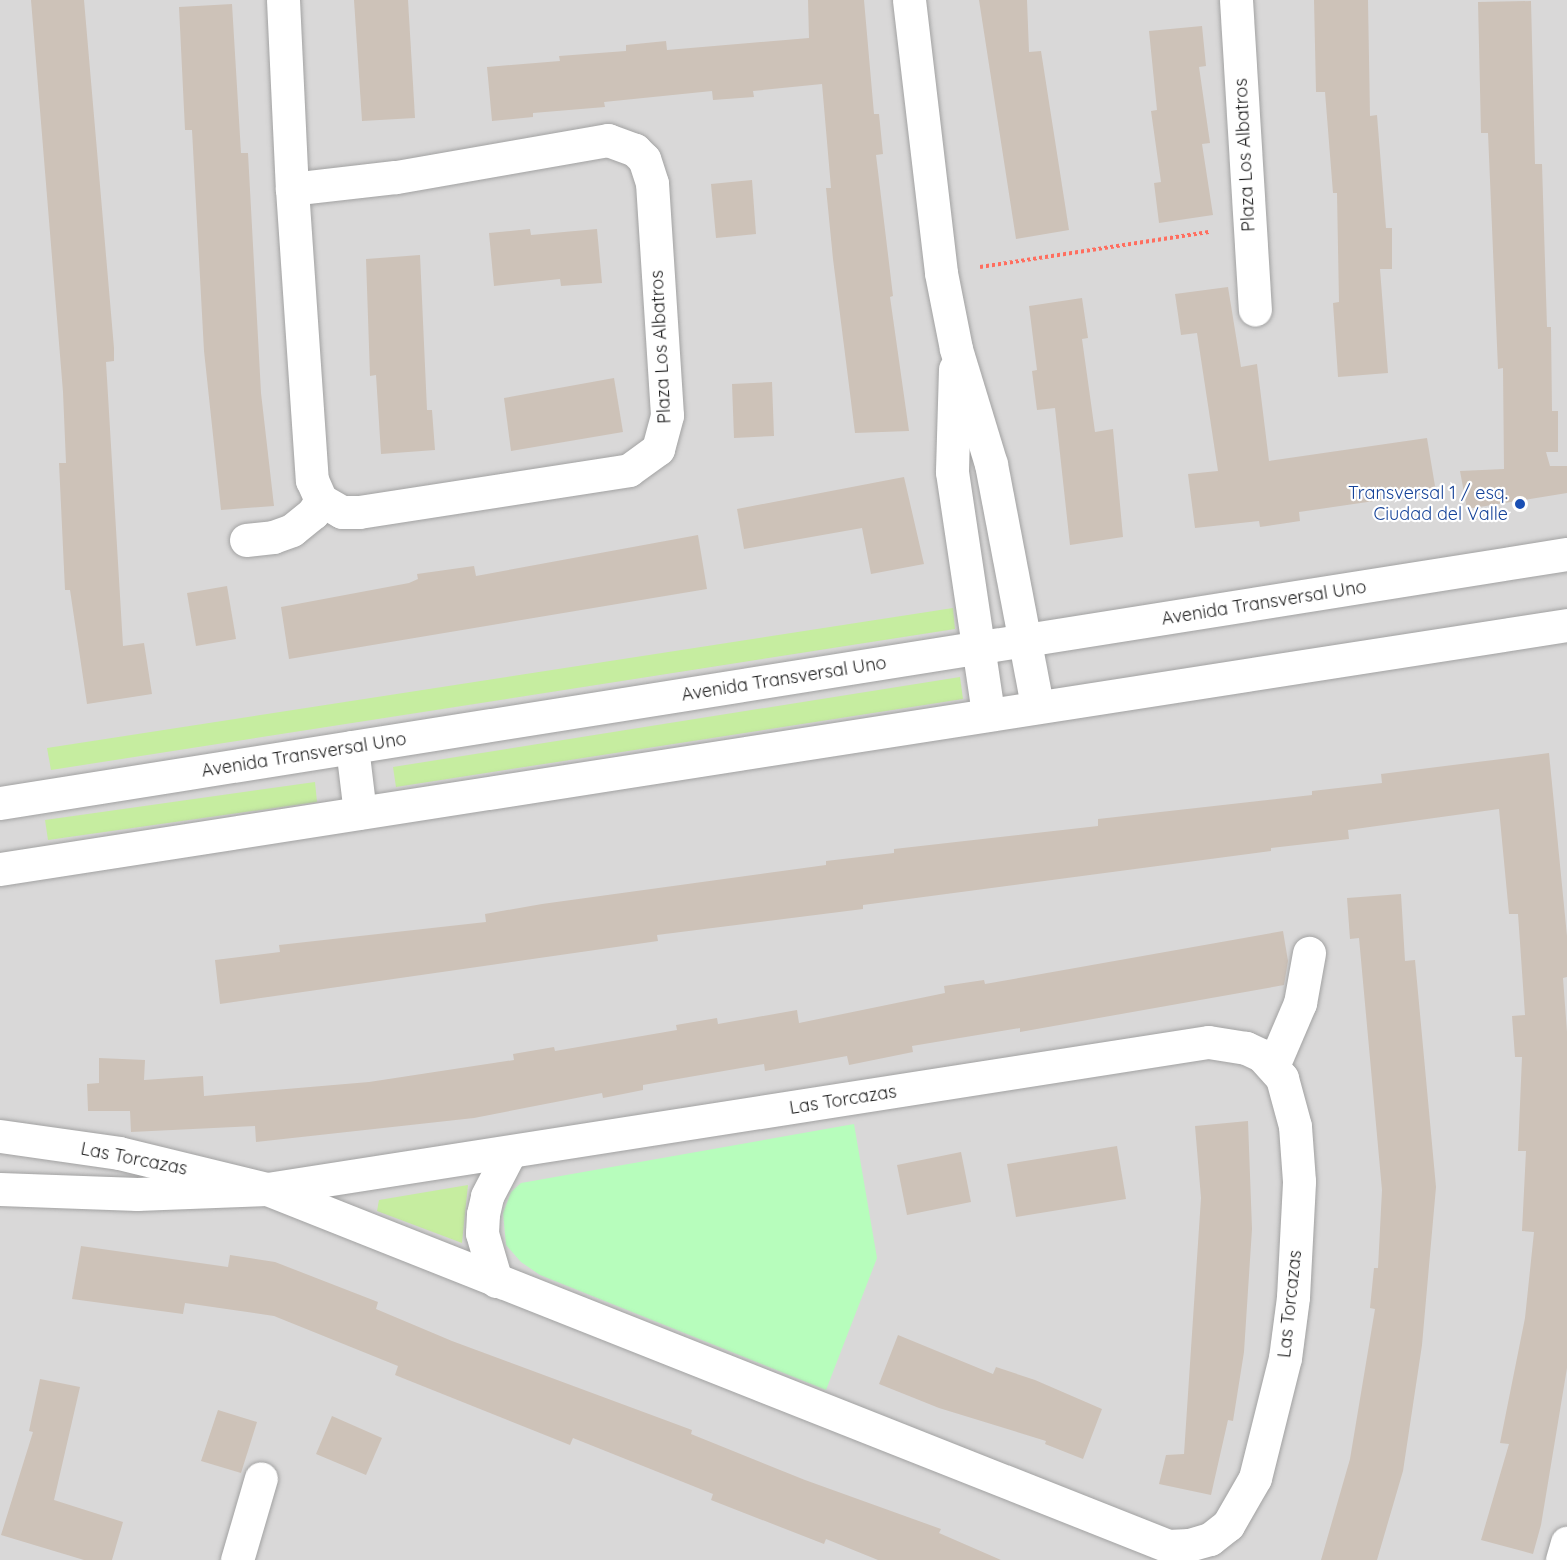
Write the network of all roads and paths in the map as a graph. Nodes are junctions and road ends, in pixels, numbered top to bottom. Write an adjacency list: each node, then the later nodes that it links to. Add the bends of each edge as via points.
1 (283, 0): 4 (street)
2 (909, 0): 6 (street)
3 (1236, 0): 5 (street, Plaza Los Albatros)
4 (292, 189): 9 (street, via 312,480); 9 (street, Plaza Los Albatros, via 395,177 608,140 635,150 652,183 667,415 665,433 650,458 630,470 359,512 342,512)
5 (1250, 226): 6 (path); 7 (street, Plaza Los Albatros)
6 (941, 273): 8 (street)
7 (1255, 309)
8 (956, 349): 13 (street, via 991,464); 14 (street, via 952,472)
9 (321, 500): 10 (street, via 302,524 292,530)
10 (246, 540)
11 (1567, 554): 13 (street, Avenida Transversal Uno)
12 (1567, 625): 15 (street)
13 (1026, 641): 14 (street, Avenida Transversal Uno); 15 (street)
14 (979, 648): 16 (street); 17 (street, Avenida Transversal Uno)
15 (1037, 706): 16 (street)
16 (988, 714): 19 (street)
17 (352, 747): 18 (street, Avenida Transversal Uno); 19 (street)
18 (0, 803)
19 (360, 813): 20 (street)
20 (0, 869)
21 (1309, 953): 22 (street, via 1300,1003)
22 (1273, 1066): 24 (street, Las Torcazas, via 1246,1048 1208,1042); 30 (street, Las Torcazas, via 1288,1092 1298,1154 1298,1236 1289,1328 1256,1478)
23 (0, 1136): 26 (street, Las Torcazas, via 119,1153)
24 (510, 1152): 26 (street, Las Torcazas); 27 (street, via 487,1196 483,1214 482,1233)
25 (0, 1189): 26 (street, Las Torcazas, via 137,1194)
26 (267, 1189): 27 (street, Las Torcazas)
27 (496, 1281): 30 (street, Las Torcazas, via 1147,1540)
28 (261, 1478): 31 (street)
29 (1567, 1543): 32 (street)
30 (1216, 1549)
31 (237, 1560)
32 (1562, 1560)

